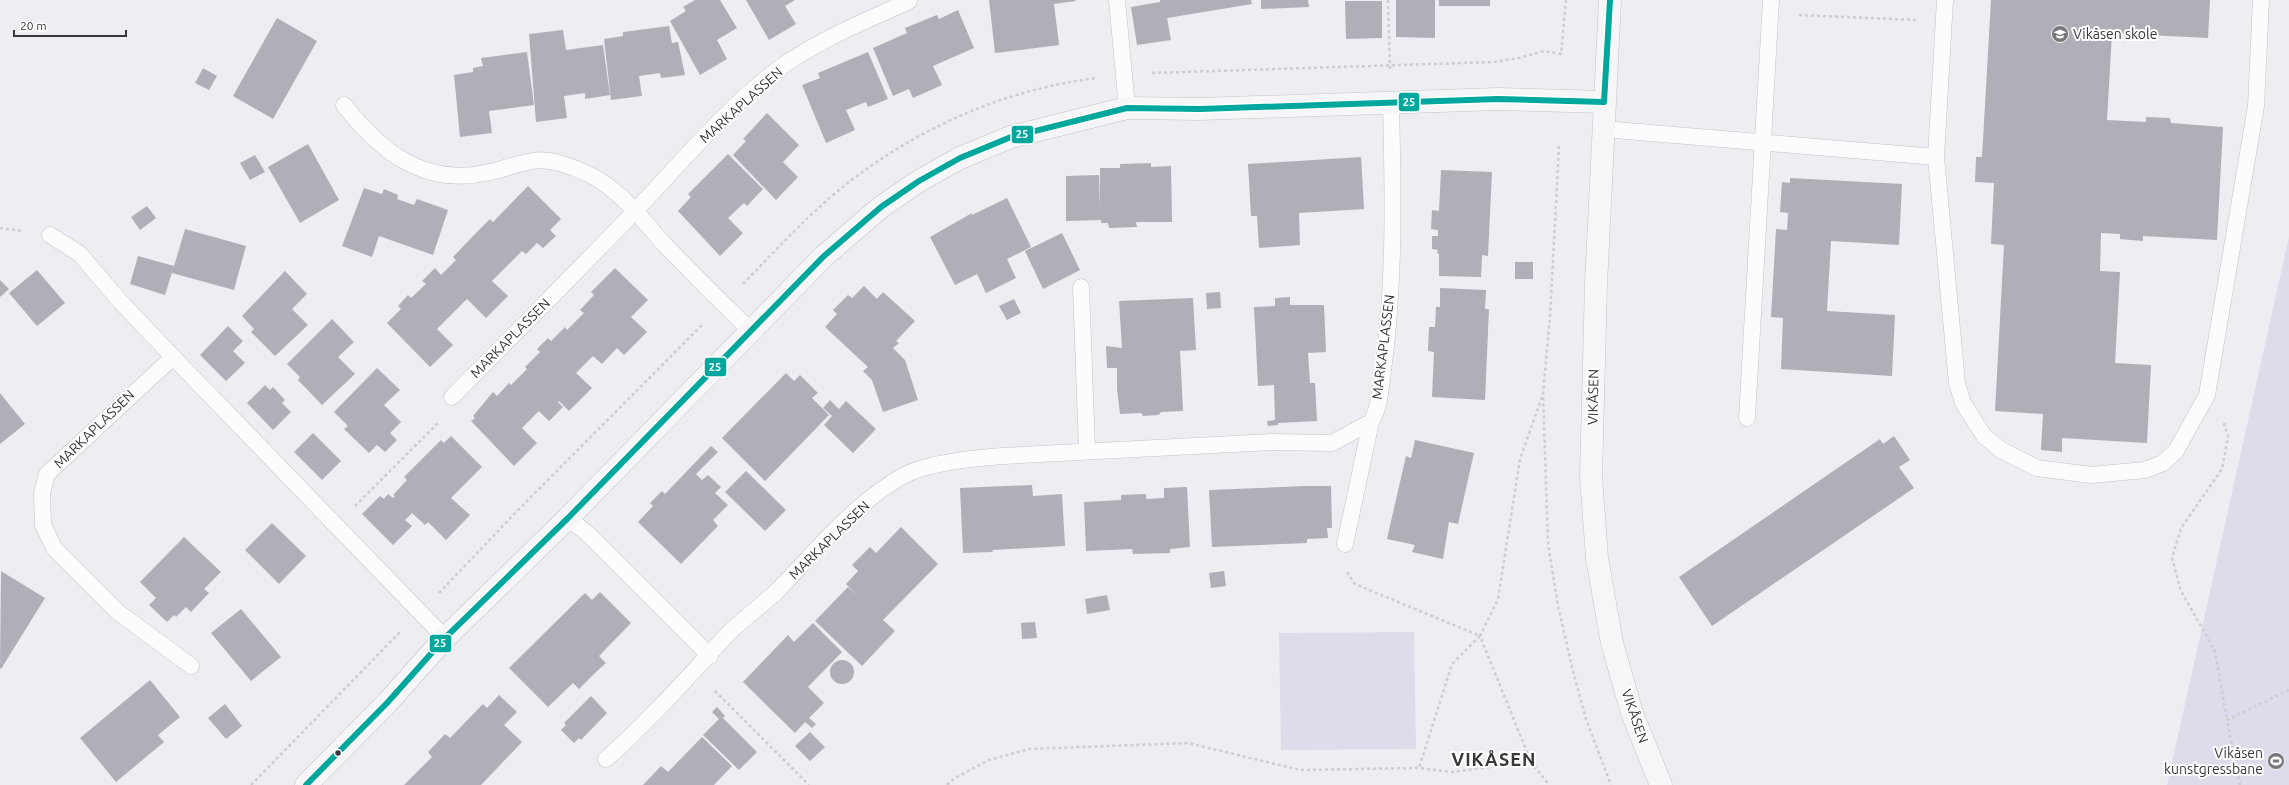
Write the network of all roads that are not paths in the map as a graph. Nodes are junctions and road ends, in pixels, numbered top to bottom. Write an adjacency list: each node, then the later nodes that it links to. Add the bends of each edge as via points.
1 (1118, 0): 10 (lane)
2 (1610, 0): 8 (street, VIKÅSEN)
3 (1945, 0): 13 (lane)
4 (2261, 0): 13 (lane, via 2256,106 2207,395 2176,451 2162,463 2145,470 2091,475 2037,468 2001,450 1984,436 1964,403 1957,382)
5 (909, 1): 14 (lane, MARKAPLASSEN, via 824,41 782,67 713,128)
6 (1770, 7): 12 (lane)
7 (1391, 102): 8 (street, via 1498,99); 10 (street, via 1200,109); 21 (lane, MARKAPLASSEN, via 1394,211 1389,324 1381,386 1375,416)
8 (1604, 102): 11 (street, VIKÅSEN)
9 (344, 105): 14 (lane, via 376,141 410,166 463,176 534,161 564,165 603,182)
10 (1127, 108): 17 (street, via 1011,137 960,158 919,181 880,207 824,256)
11 (1603, 129): 12 (lane); 30 (street, VIKÅSEN, via 1591,477 1597,558 1612,643 1632,713)
12 (1763, 143): 13 (lane, via 1838,147); 20 (lane)
13 (1936, 157)
14 (635, 211): 17 (lane, via 722,305); 19 (lane, MARKAPLASSEN)
15 (50, 235): 18 (lane, via 80,254)
16 (1081, 286): 22 (lane)
17 (751, 331): 23 (street)
18 (173, 357): 25 (lane); 27 (lane, MARKAPLASSEN, via 48,474 42,493 43,525 54,548 118,612)
19 (452, 397)
20 (1747, 418)
21 (1371, 422): 22 (lane, MARKAPLASSEN, via 1332,443 1272,442); 24 (lane)
22 (1088, 450): 26 (lane, MARKAPLASSEN, via 972,458 918,469 905,475 860,506 777,591 727,635)
23 (568, 518): 25 (street); 26 (lane, via 588,534)
24 (1345, 544)
25 (445, 638): 29 (street, via 387,703)
26 (710, 656): 28 (lane, MARKAPLASSEN)
27 (191, 666)
28 (606, 759)
29 (306, 785)
30 (1661, 785)

